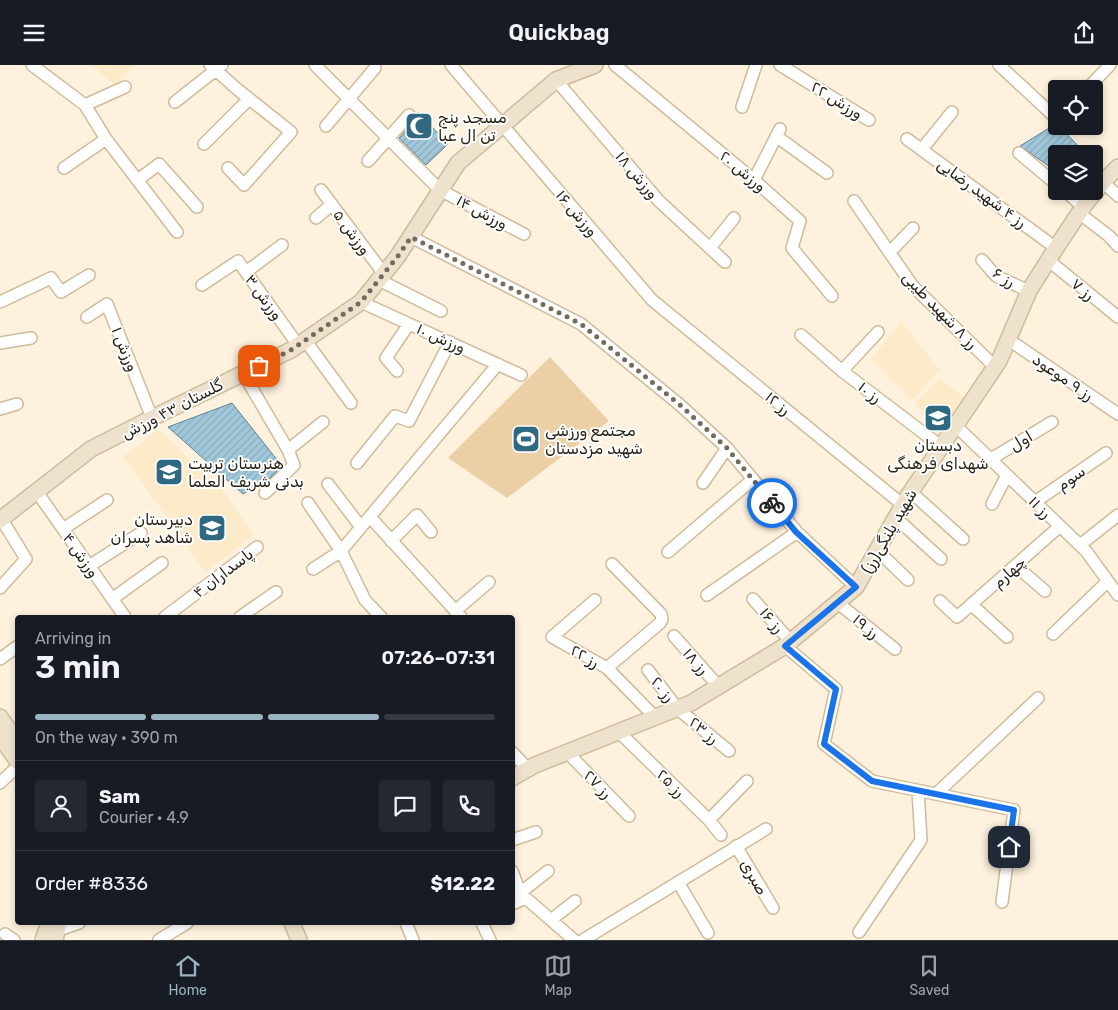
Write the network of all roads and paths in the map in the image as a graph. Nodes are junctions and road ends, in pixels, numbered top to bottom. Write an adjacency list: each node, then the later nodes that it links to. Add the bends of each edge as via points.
1 (32, 65): 18 (street)
2 (316, 65): 15 (street, ورزش ۱۴)
3 (452, 65): 24 (street, ورزش ۱۶)
4 (595, 65): 12 (street, گلستان ۴۳ ورزش)
5 (615, 65): 39 (street, ورزش ۲۰)
6 (756, 65): 19 (street)
7 (780, 65): 23 (street, ورزش ۲۲)
8 (1110, 65): 13 (street)
9 (1003, 66): 20 (street)
10 (216, 67): 16 (street); 17 (street)
11 (375, 68): 15 (street)
12 (556, 80): 24 (street, گلستان ۴۳ ورزش); 58 (street, ورزش ۱۸, via 659,201)
13 (1096, 80)
14 (125, 87): 18 (street)
15 (349, 98): 25 (street); 26 (street, ورزش ۱۴)
16 (249, 99): 29 (street); 34 (street, via 290,132 244,185)
17 (175, 102)
18 (84, 105): 27 (street)
19 (742, 107)
20 (1048, 110)
21 (952, 112): 30 (street)
22 (409, 115): 26 (street)
23 (869, 120)
24 (503, 125): 42 (street, گلستان ۴۳ ورزش, via 458,163); 69 (street, ورزش ۱۶)
25 (326, 126)
26 (389, 137): 32 (street); 42 (street, ورزش ۱۴)
27 (106, 139): 35 (street); 38 (street)
28 (907, 139): 30 (street, رز ۴ شهید رضایی)
29 (204, 144)
30 (922, 149): 60 (street, رز ۴ شهید رضایی)
31 (1019, 153): 37 (street)
32 (368, 161)
33 (1118, 167): 40 (street, شهید پلنگی(رز))
34 (228, 168)
35 (64, 169)
36 (827, 173): 39 (street, via 778,133)
37 (1048, 177)
38 (138, 179): 48 (street, via 159,164); 53 (street)
39 (754, 180): 68 (street, ورزش ۲۰, via 800,221 792,248)
40 (1103, 182): 43 (street)
41 (321, 190): 47 (street, ورزش ۵)
42 (440, 190): 54 (street, ورزش ۱۴); 55 (street, گلستان ۴۳ ورزش)
43 (1118, 196)
44 (1072, 200): 49 (street)
45 (1089, 200): 49 (street, شهید پلنگی(رز))
46 (854, 201): 59 (street, رز ۸ شهید طیبی)
47 (332, 205): 50 (street); 65 (street, ورزش ۵)
48 (197, 207)
49 (1081, 210): 57 (street); 60 (street, شهید پلنگی(رز))
50 (316, 218)
51 (734, 218): 58 (street)
52 (913, 228): 59 (street)
53 (177, 232)
54 (524, 234)
55 (411, 237): 65 (street, گلستان ۴۳ ورزش); 98 (street, via 581,324)
56 (282, 245): 63 (street)
57 (1118, 246)
58 (710, 248): 62 (street, ورزش ۱۸)
59 (890, 252): 84 (street, رز ۸ شهید طیبی, via 912,285)
60 (1052, 254): 67 (street, شهید پلنگی(رز)); 74 (street, رز ۷)
61 (982, 260): 67 (street, رز ۶, via 996,276)
62 (725, 262)
63 (246, 273): 66 (street, ورزش ۳, via 238,261); 82 (street, ورزش ۳)
64 (88, 275): 70 (street, via 62,292 51,277)
65 (381, 277): 71 (street, گلستان ۴۳ ورزش); 72 (street)
66 (202, 285)
67 (1029, 291): 79 (street, شهید پلنگی(رز))
68 (832, 296)
69 (652, 301): 113 (street, رز ۱۲)
70 (0, 302)
71 (361, 302): 75 (street, ورزش ۱۰); 82 (street, گلستان ۴۳ ورزش)
72 (441, 311)
73 (87, 317): 93 (street, ورزش ۱, via 107,304)
74 (1118, 317)
75 (409, 324): 80 (street, ورزش ۱۰); 85 (street, via 386,358)
76 (878, 332): 86 (street)
77 (801, 335): 86 (street, رز ۱۰)
78 (31, 338): 81 (street)
79 (1009, 340): 84 (street, شهید پلنگی(رز)); 92 (street, رز ۹ موعود)
80 (450, 342): 83 (street, ورزش ۱۰); 102 (street, via 409,421 395,416)
81 (0, 343)
82 (302, 343): 87 (street, گلستان ۴۳ ورزش); 89 (street, ورزش ۳)
83 (498, 364): 88 (street, ورزش ۱۰); 115 (street)
84 (995, 367): 96 (street, شهید پلنگی(رز))
85 (396, 371)
86 (842, 371): 97 (street, رز ۱۰)
87 (243, 373): 93 (street, گلستان ۴۳ ورزش); 99 (street)
88 (521, 375)
89 (351, 403)
90 (17, 404): 91 (street)
91 (0, 409)
92 (1118, 414)
93 (152, 418): 107 (street, گلستان ۴۳ ورزش, via 91,449)
94 (323, 422): 99 (street)
95 (1052, 422): 101 (street, اول)
96 (956, 426): 97 (street, شهید پلنگی(رز)); 101 (street, رز ۱۱)
97 (942, 447): 113 (street, شهید پلنگی(رز))
98 (727, 448): 104 (street); 105 (street)
99 (288, 450): 108 (street, via 294,465)
100 (1106, 453): 110 (street, سوم)
101 (991, 459): 103 (street, رز ۱۱)
102 (357, 463)
103 (1007, 475): 110 (street, رز ۱۱); 112 (street)
104 (752, 479): 121 (street); 129 (street)
105 (703, 483)
106 (328, 484): 118 (street)
107 (37, 492): 116 (street, گلستان ۴۳ ورزش); 119 (street, ورزش ۴)
108 (265, 493)
109 (107, 500): 119 (street)
110 (1035, 502): 117 (street, رز ۱۱)
111 (308, 503): 128 (street)
112 (992, 504)
113 (903, 505): 123 (street); 127 (street, شهید پلنگی(رز)); 130 (street)
114 (1118, 515): 125 (street)
115 (370, 517): 118 (street); 124 (street)
116 (1, 520): 140 (street, via 26,559)
117 (1060, 526): 125 (street, رز ۱۱); 134 (street, چهارم)
118 (361, 527): 128 (street)
119 (63, 529): 133 (street, ورزش ۴)
120 (432, 532): 124 (street, via 417,515)
121 (796, 532): 139 (street); 143 (street)
122 (140, 533): 133 (street)
123 (963, 539)
124 (391, 541): 151 (street)
125 (1080, 545): 137 (street, رز ۱۱)
126 (257, 547): 153 (street, پاسداران ۴)
127 (877, 550): 136 (street); 139 (street, شهید پلنگی(رز))
128 (341, 551): 135 (street); 155 (street, via 365,600)
129 (668, 552)
130 (941, 559)
131 (162, 563): 145 (street)
132 (612, 564): 163 (street, via 661,614 662,619)
133 (89, 566): 145 (street, ورزش ۴)
134 (1016, 566): 142 (street); 150 (street, چهارم)
135 (313, 569)
136 (908, 580)
137 (1108, 581): 144 (street, رز ۱۱); 156 (street)
138 (489, 582): 151 (street)
139 (856, 587): 149 (street, شهید پلنگی(رز))
140 (0, 588)
141 (276, 591): 154 (street)
142 (1045, 591)
143 (707, 595)
144 (1118, 595)
145 (112, 599): 152 (street, ورزش ۴)
146 (753, 599): 159 (street, رز ۱۶)
147 (595, 600): 163 (street, رز ۲۲, via 552,637)
148 (940, 601): 150 (street, چهارم, via 957,617)
149 (838, 603): 159 (street, شهید پلنگی(رز)); 161 (street, رز ۱۹)
150 (972, 605): 158 (street)
151 (458, 614)
152 (124, 615)
153 (167, 615)
154 (243, 615)
155 (379, 615)
156 (1053, 634)
157 (674, 636): 165 (street, رز ۱۸)
158 (1006, 637)
159 (788, 644): 165 (street, شهید پلنگی(رز)); 182 (street, رز ۱۶, via 836,689 824,744 872,781)
160 (15, 648): 162 (street)
161 (895, 649)
162 (0, 659)
163 (607, 668): 169 (street, رز ۲۲)
164 (648, 670): 167 (street, رز ۲۰)
165 (719, 687): 167 (street, شهید پلنگی(رز))
166 (1038, 698): 183 (street)
167 (678, 709): 169 (street, شهید پلنگی(رز)); 173 (street, رز ۲۳)
168 (0, 717): 172 (street)
169 (655, 717): 170 (street, شهید پلنگی(رز))
170 (619, 732): 174 (street, شهید پلنگی(رز)); 185 (street, رز ۲۵)
171 (0, 736): 176 (street)
172 (15, 739)
173 (729, 751)
174 (567, 752): 178 (street, شهید پلنگی(رز)); 184 (street, رز ۲۷)
175 (515, 755): 178 (street)
176 (15, 758)
177 (15, 769): 181 (street)
178 (528, 769): 179 (street, شهید پلنگی(رز))
179 (515, 776)
180 (747, 781): 185 (street)
181 (0, 783)
182 (918, 791): 183 (street); 206 (street, via 921,841)
183 (936, 794): 196 (street, via 1014,810)
184 (629, 816)
185 (709, 821): 188 (street, رز ۲۵)
186 (766, 829): 190 (street)
187 (536, 832): 189 (street)
188 (721, 835)
189 (515, 839)
190 (736, 846): 193 (street); 198 (street, صبری)
191 (548, 871): 194 (street)
192 (515, 878): 194 (street)
193 (678, 882): 207 (street); 214 (street)
194 (523, 895): 197 (street); 199 (street)
195 (575, 901): 199 (street)
196 (1002, 901)
197 (515, 902)
198 (773, 908)
199 (551, 920): 213 (street)
200 (72, 925): 205 (street)
201 (184, 925): 209 (street)
202 (293, 925): 210 (street)
203 (407, 925): 211 (street)
204 (483, 925): 212 (street)
205 (55, 929): 208 (street)
206 (859, 932)
207 (708, 933)
208 (43, 940)
209 (159, 940)
210 (299, 940)
211 (413, 940)
212 (490, 940)
213 (574, 940)
214 (583, 940)

